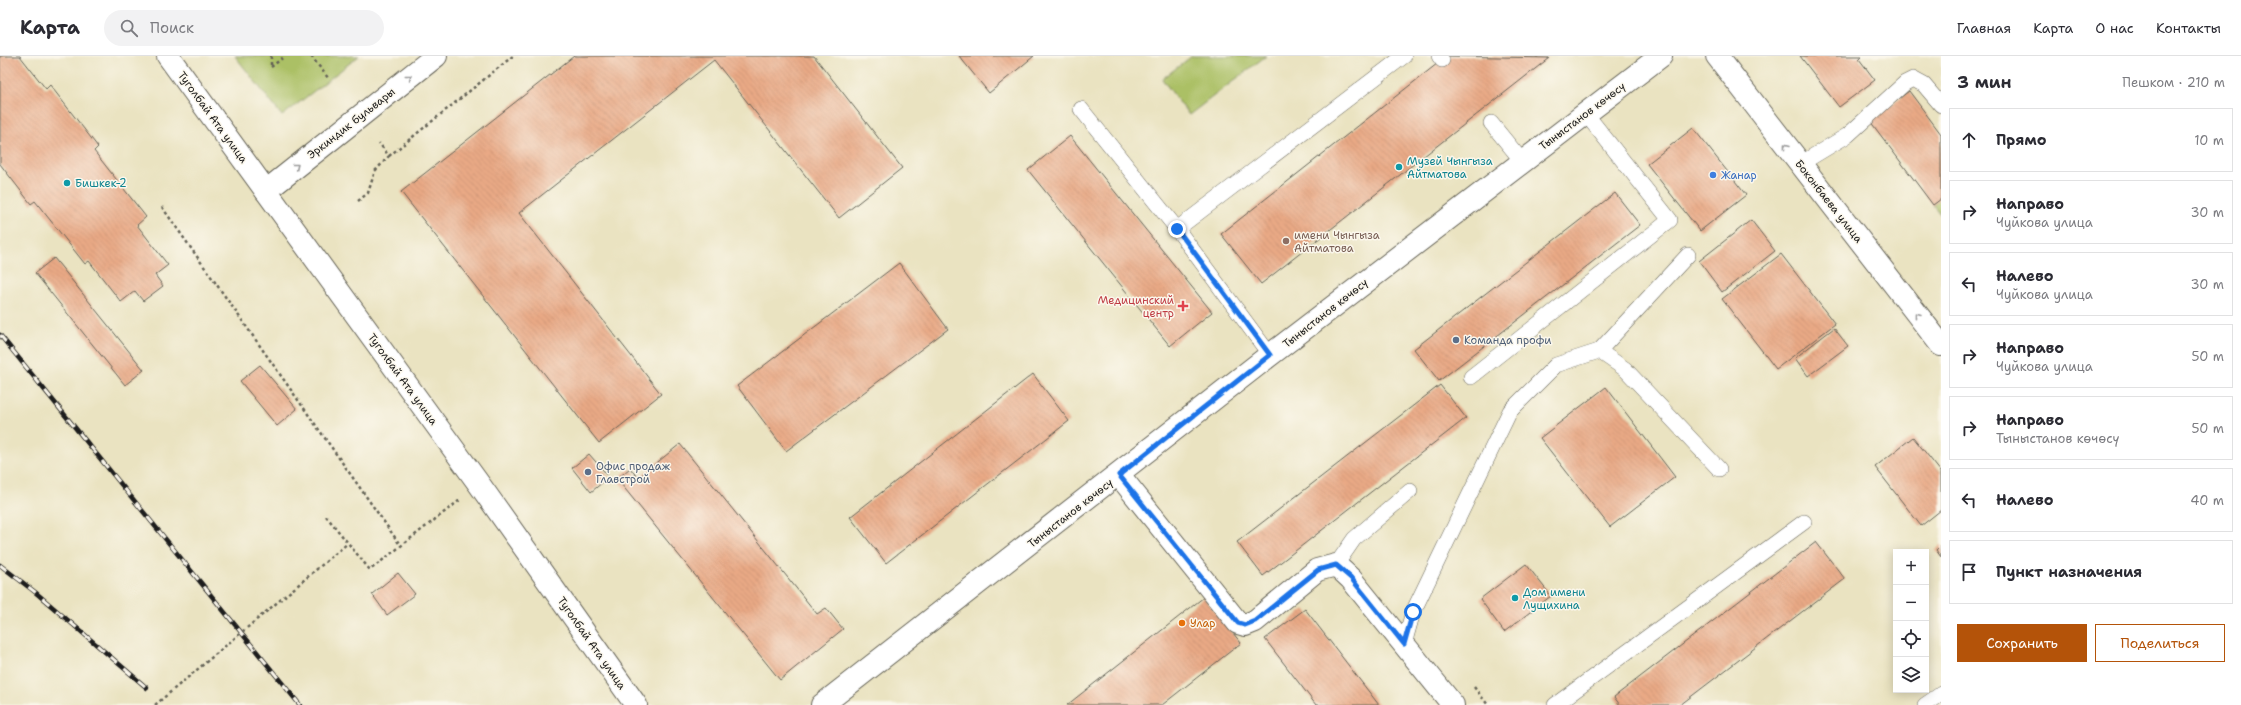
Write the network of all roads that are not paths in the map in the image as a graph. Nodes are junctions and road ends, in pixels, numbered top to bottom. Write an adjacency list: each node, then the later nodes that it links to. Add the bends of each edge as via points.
1 (168, 56): 12 (street, Туголбай Ата улица)
2 (436, 56): 12 (street, Эркиндик бульвары, one-way to 2)
3 (1404, 56): 13 (lane)
4 (1661, 56): 8 (street, Тыныстанов көчөсү)
5 (1717, 56): 11 (street, Боконбаева улица, one-way to 5)
6 (1941, 105): 11 (lane, via 1924,86 1913,79 1905,83 1848,135)
7 (1081, 110): 13 (lane)
8 (1586, 114): 10 (street, Тыныстанов көчөсү); 18 (lane, via 1670,220)
9 (1491, 123): 10 (lane)
10 (1522, 161): 17 (street, Тыныстанов көчөсү)
11 (1800, 164): 15 (street, Боконбаева улица, one-way to 11)
12 (266, 191): 26 (street, Туголбай Ата улица, via 480,484)
13 (1177, 229): 17 (lane)
14 (1688, 255): 16 (lane)
15 (1941, 346)
16 (1599, 351): 19 (lane, via 1625,369); 24 (lane, via 1556,365 1510,411 1413,612)
17 (1270, 355): 20 (street, Тыныстанов көчөсү)
18 (1471, 377)
19 (1719, 469)
20 (1119, 475): 23 (street, via 1238,623 1245,625 1255,621 1318,570); 27 (street, Тыныстанов көчөсү)
21 (1410, 491): 23 (lane, via 1354,539)
22 (1804, 522): 29 (lane)
23 (1336, 565): 24 (street, via 1351,578)
24 (1404, 644): 28 (street)
25 (1941, 694): 30 (lane)
26 (636, 705)
27 (822, 705)
28 (1453, 705)
29 (1555, 705)
30 (1925, 705)

